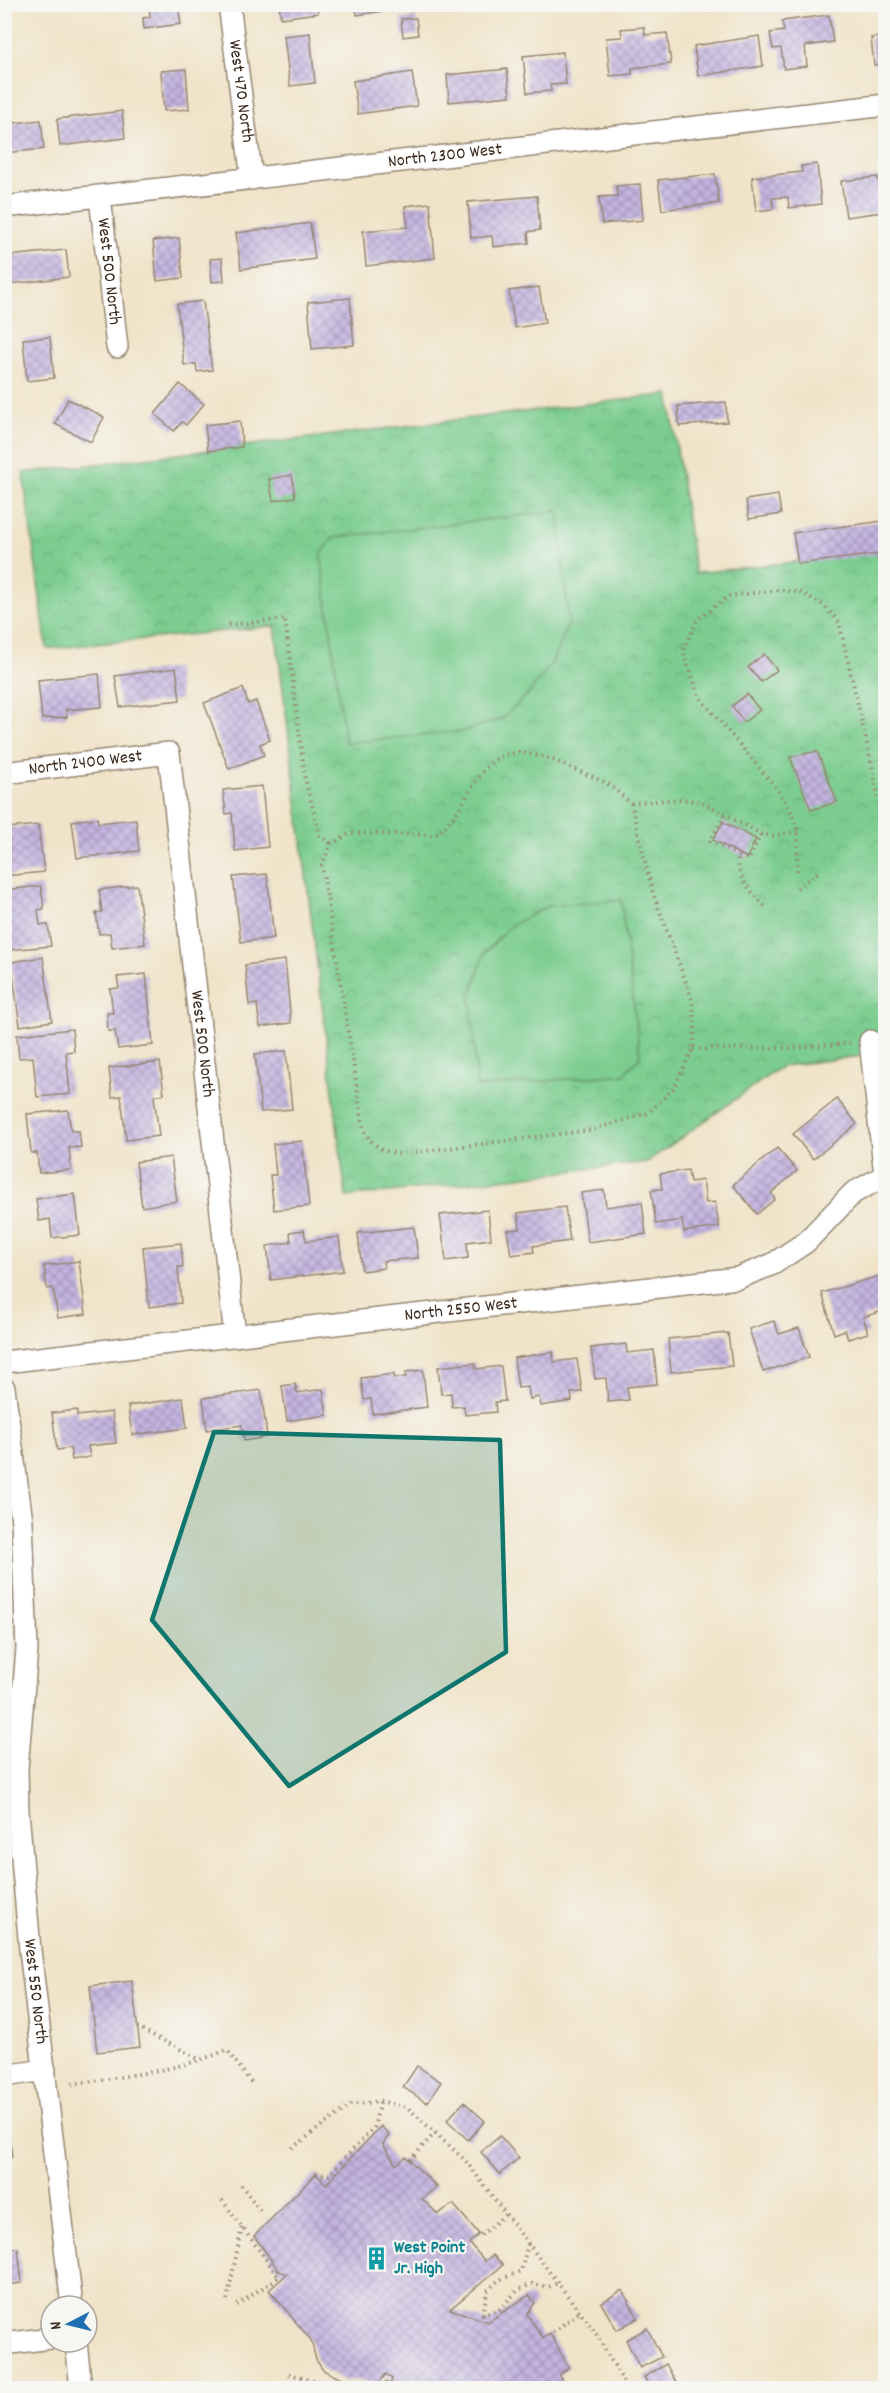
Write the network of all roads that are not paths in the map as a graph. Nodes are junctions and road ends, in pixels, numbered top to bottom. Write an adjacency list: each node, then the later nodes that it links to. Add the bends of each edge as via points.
1 (229, 4): 3 (street, West 470 North)
2 (885, 105): 3 (street, North 2300 West)
3 (252, 179): 4 (street, North 2300 West)
4 (100, 197): 5 (street, North 2300 West); 6 (street, West 500 North)
5 (4, 207)
6 (117, 347)
7 (169, 753): 8 (street, North 2400 West); 11 (street, West 500 North)
8 (4, 773)
9 (862, 1041): 10 (street)
10 (885, 1175): 11 (street, North 2550 West, via 853,1193 806,1242 773,1264 738,1278)
11 (235, 1336): 12 (street, North 2550 West)
12 (4, 1362)
13 (4, 1388): 14 (street, West 550 North)
14 (13, 1522): 15 (street, West 550 North, via 27,1649)
15 (11, 1812): 16 (street, West 550 North)
16 (45, 2070): 17 (street); 18 (street, West 550 North)
17 (4, 2076)
18 (71, 2294)
19 (39, 2340): 20 (street)
20 (4, 2344)
21 (77, 2354): 22 (street)
22 (81, 2388)

